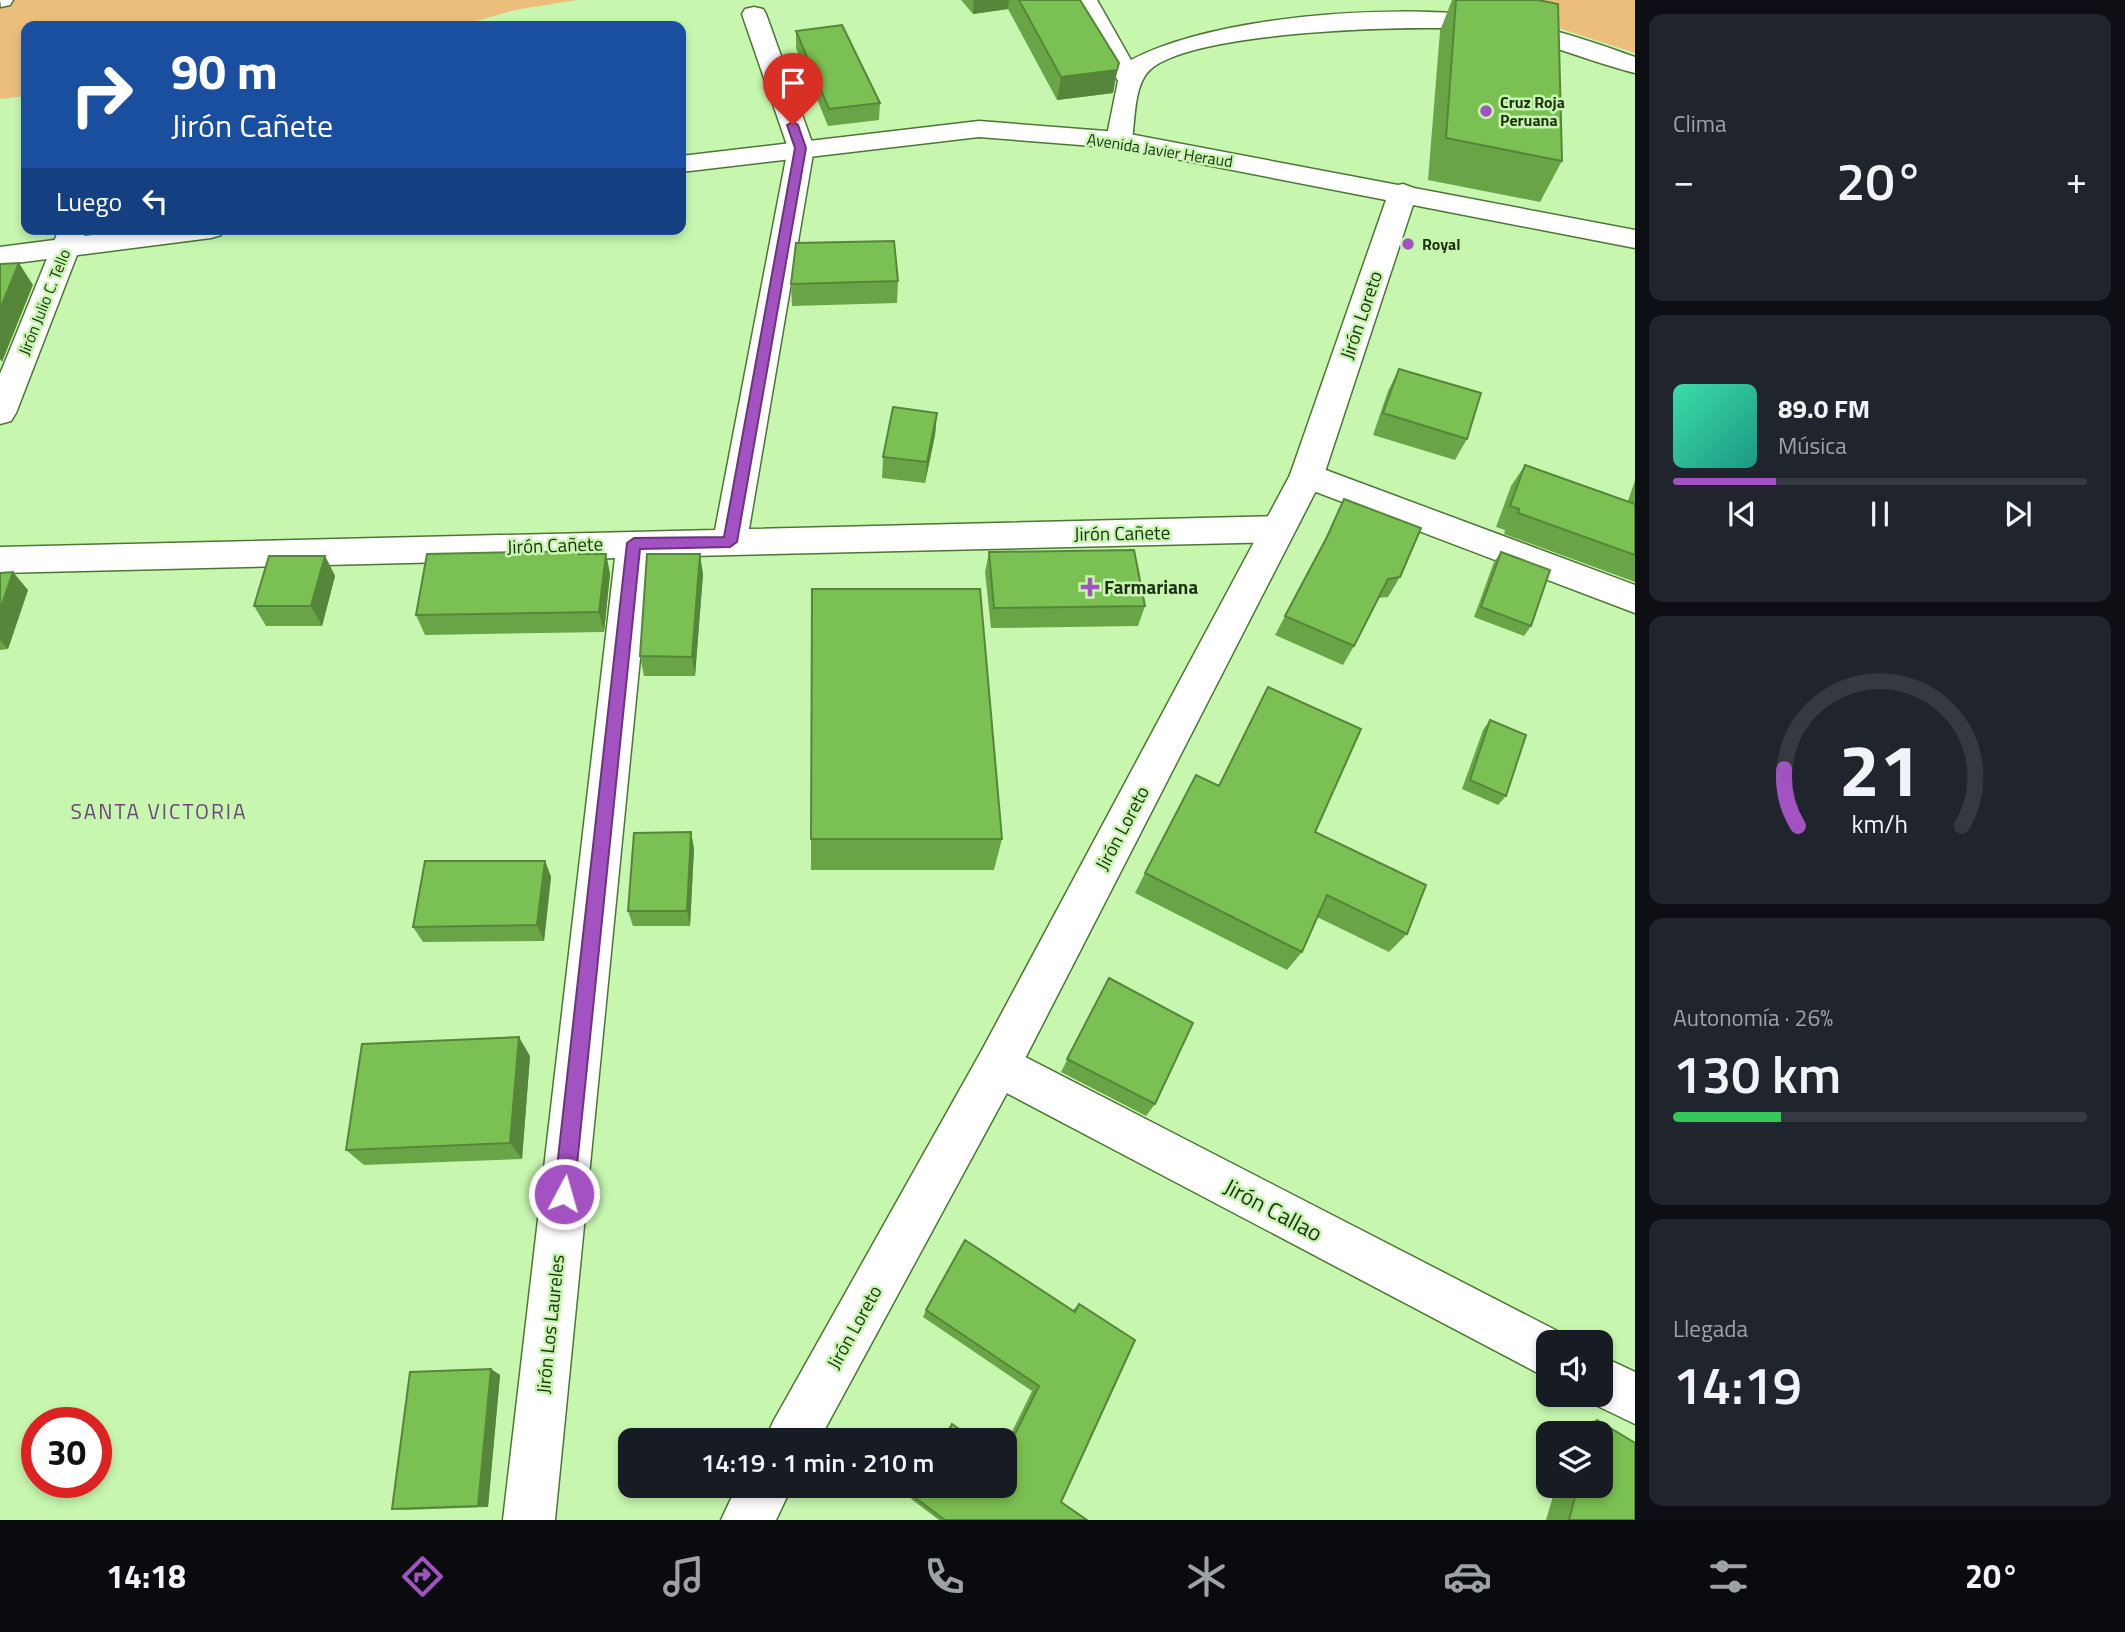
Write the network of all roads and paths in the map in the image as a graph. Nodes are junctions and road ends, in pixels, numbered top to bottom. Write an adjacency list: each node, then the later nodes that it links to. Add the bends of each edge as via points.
1 (1085, 0): 4 (street)
2 (754, 14): 6 (street)
3 (1635, 65): 4 (street, via 1591,49 1482,23 1438,20 1245,33 1174,47 1138,65)
4 (1130, 80): 5 (street)
5 (1119, 141): 6 (street, Avenida Javier Heraud, via 979,129); 8 (street, Avenida Javier Heraud)
6 (800, 148): 7 (street, Avenida Javier Heraud); 16 (street)
7 (686, 163)
8 (1403, 192): 11 (street, Avenida Javier Heraud); 14 (street, Jirón Loreto)
9 (126, 235): 10 (street)
10 (69, 239): 12 (street); 13 (street, Jirón Julio C. Tello)
11 (1635, 239)
12 (0, 256)
13 (0, 413)
14 (1307, 475): 15 (street, Jirón Loreto); 19 (street)
15 (1278, 529): 16 (street, Jirón Cañete); 20 (street, Jirón Loreto)
16 (730, 542): 17 (street, Jirón Cañete)
17 (634, 543): 18 (street, Jirón Cañete); 26 (street, Jirón Los Laureles)
18 (0, 560)
19 (1635, 599)
20 (998, 1065): 21 (street, Jirón Callao); 24 (street, Jirón Loreto)
21 (1536, 1347)
22 (1613, 1387): 23 (street)
23 (1635, 1399)
24 (798, 1428)
25 (759, 1498): 27 (street)
26 (529, 1520)
27 (747, 1520)

